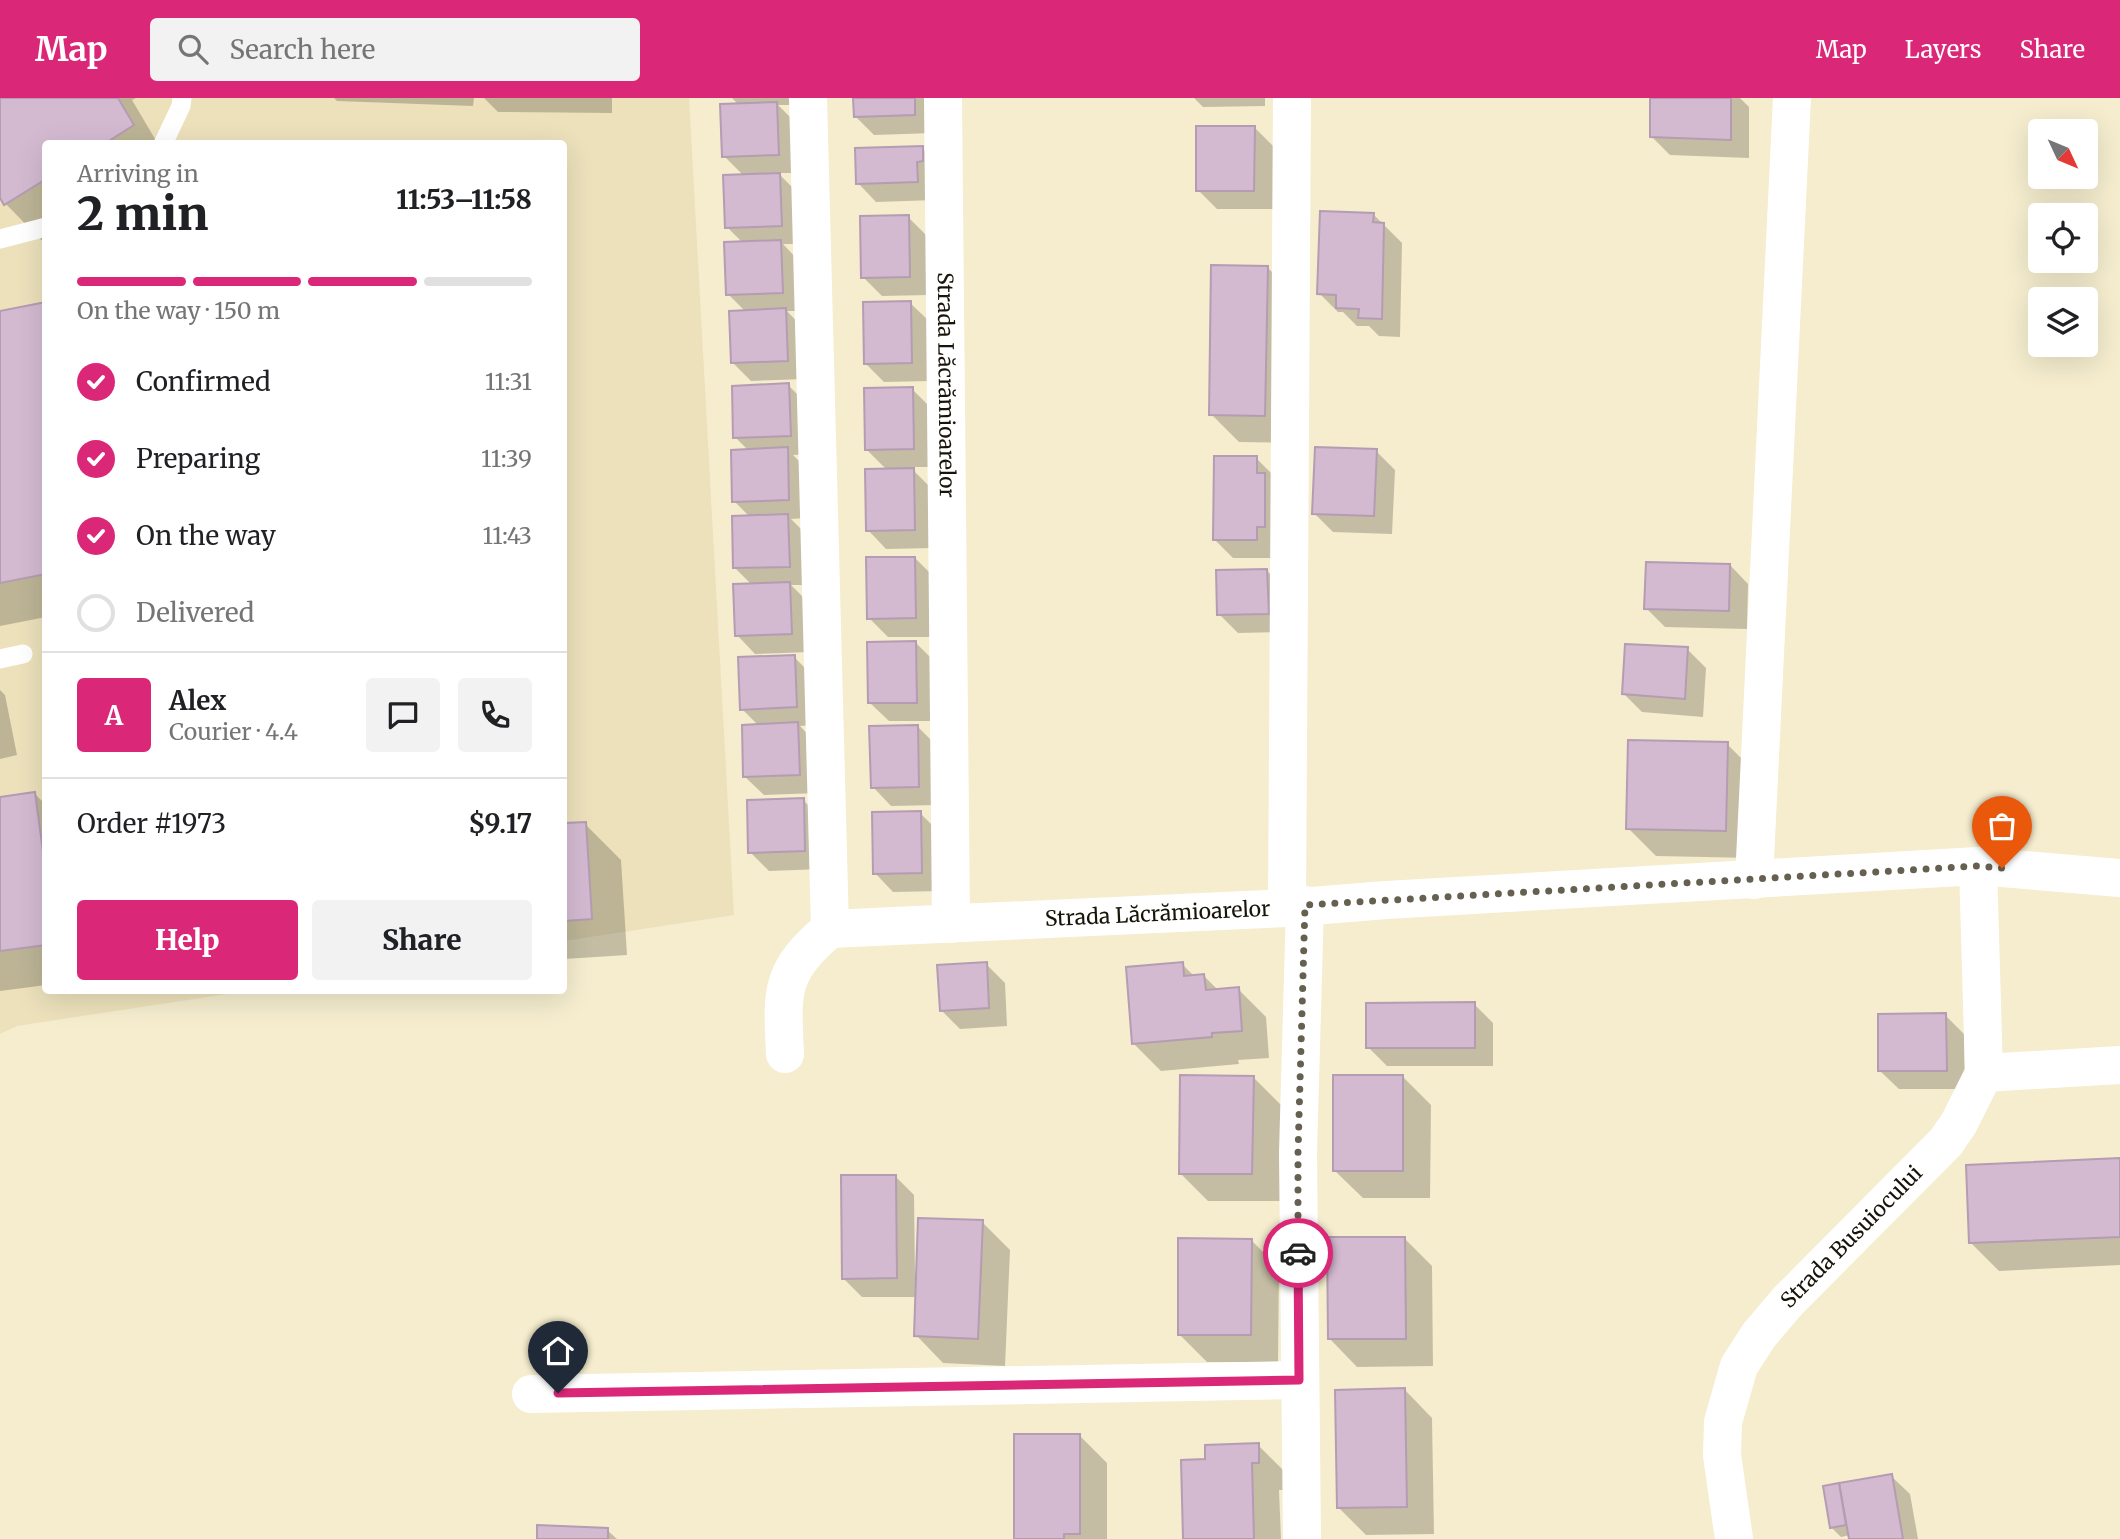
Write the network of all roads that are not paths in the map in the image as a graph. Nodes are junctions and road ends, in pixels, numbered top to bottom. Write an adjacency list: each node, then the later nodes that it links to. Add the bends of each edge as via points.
1 (182, 98): 6 (lane)
2 (808, 98): 16 (street)
3 (943, 98): 15 (street, Strada Lăcrămioarelor)
4 (1292, 98): 14 (street)
5 (1792, 98): 13 (street)
6 (165, 140)
7 (42, 228): 8 (lane)
8 (0, 239)
9 (23, 654): 10 (lane)
10 (0, 659)
11 (1978, 866): 12 (street, Strada Lăcrămioarelor); 13 (street, Strada Lăcrămioarelor); 19 (street)
12 (2120, 878)
13 (1754, 880): 14 (street, Strada Lăcrămioarelor)
14 (1296, 906): 15 (street, Strada Lăcrămioarelor); 20 (street)
15 (951, 924): 16 (street, Strada Lăcrămioarelor)
16 (830, 929): 17 (street, via 789,974 782,1003)
17 (785, 1054)
18 (2120, 1065): 19 (street)
19 (1984, 1073): 23 (street, Strada Busuiocului, via 1946,1142 1787,1302 1739,1366 1723,1422 1722,1455)
20 (1299, 1380): 21 (street); 22 (street)
21 (531, 1394)
22 (1302, 1539)
23 (1734, 1539)

